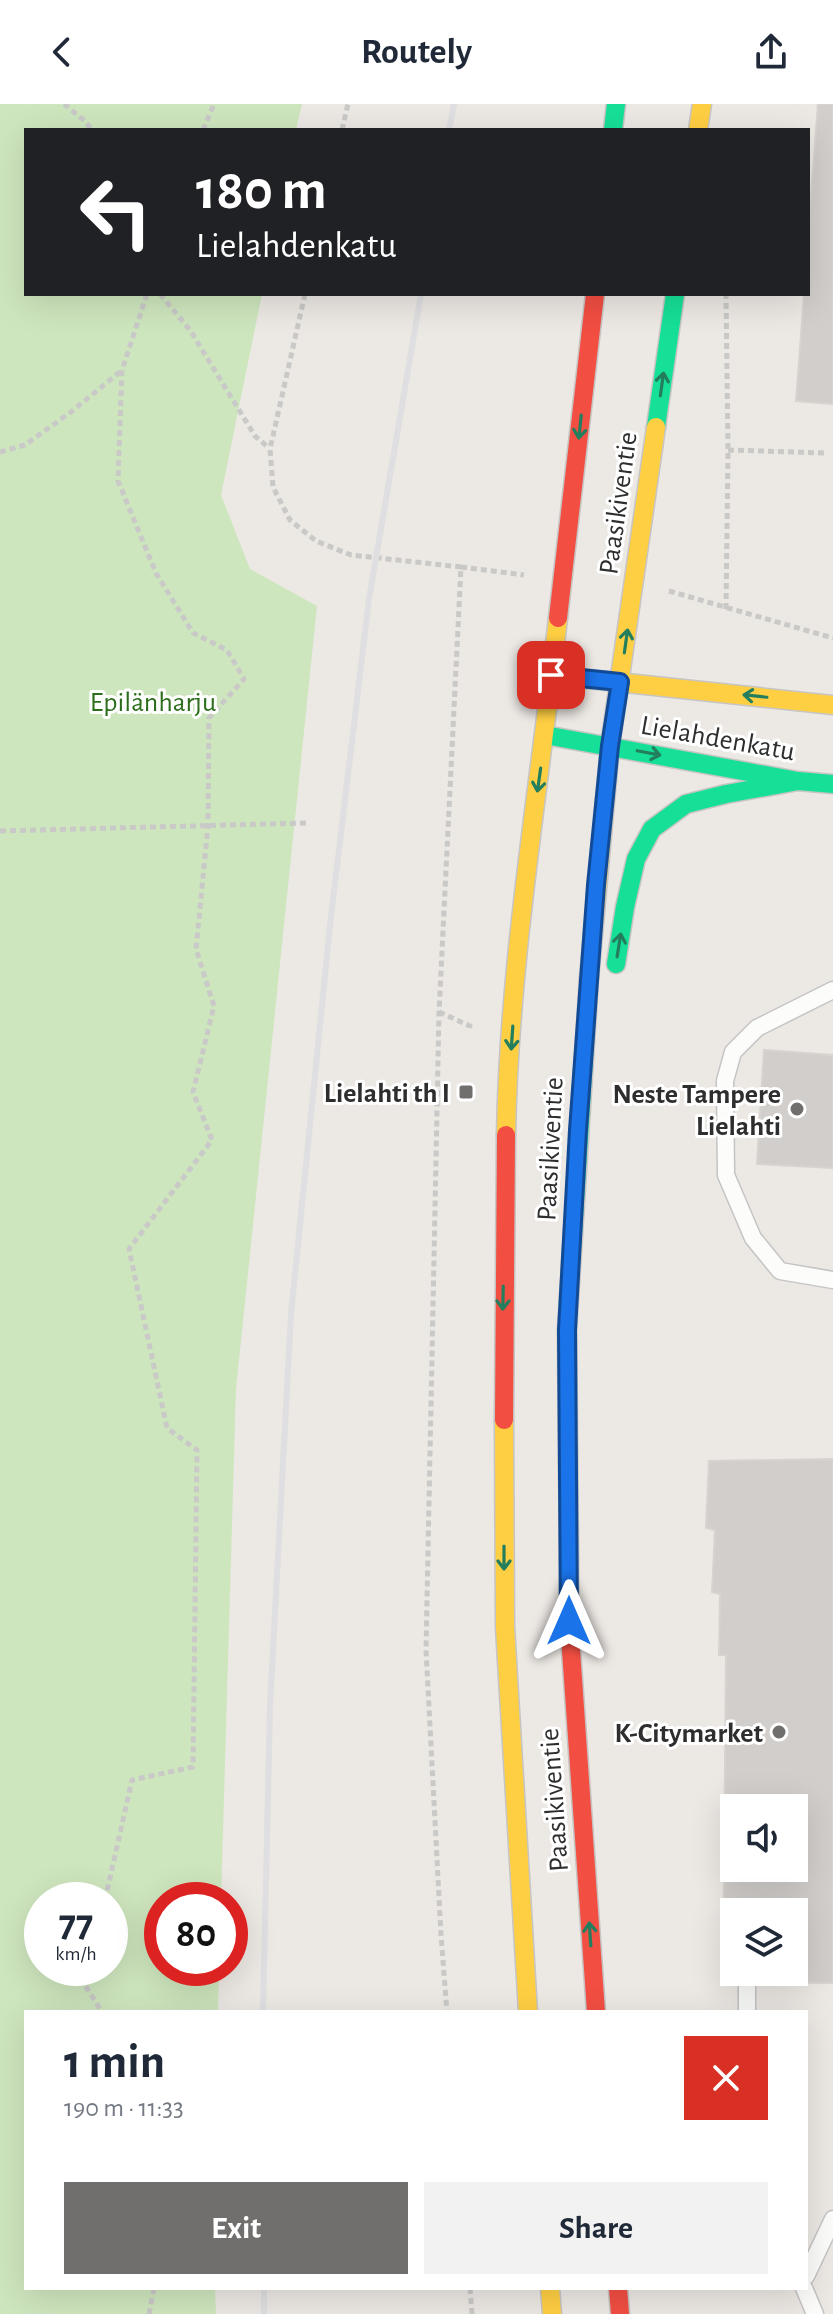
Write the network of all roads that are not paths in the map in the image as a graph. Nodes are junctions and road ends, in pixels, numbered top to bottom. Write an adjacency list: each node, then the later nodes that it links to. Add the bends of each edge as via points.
1 (616, 104): 3 (main road)
2 (702, 104): 4 (main road)
3 (613, 128)
4 (698, 128)
5 (595, 296): 7 (main road, Paasikiventie, one-way to 7)
6 (675, 296): 8 (main road, Paasikiventie, one-way to 6)
7 (551, 675): 8 (main road, Lielahdenkatu); 10 (main road, Paasikiventie)
8 (620, 682): 9 (main road, Lielahdenkatu, one-way to 8); 11 (main road, Paasikiventie)
9 (833, 705)
10 (545, 735): 11 (main road, Lielahdenkatu); 20 (main road, Paasikiventie, one-way to 20, via 523,890 507,1096 503,1318 505,1627)
11 (610, 746): 12 (main road, Lielahdenkatu, one-way to 12); 17 (main road, Paasikiventie)
12 (798, 781): 13 (main road, Lielahdenkatu); 14 (main road, one-way to 12, via 636,859 652,829 686,804)
13 (833, 784)
14 (613, 980)
15 (833, 990): 18 (lane, via 757,1028 733,1052 725,1081 726,1175 753,1238 780,1271)
16 (602, 1037): 17 (main road)
17 (580, 1102): 21 (main road, Paasikiventie, one-way to 17, via 569,1621 567,1330)
18 (833, 1280)
19 (747, 1986): 22 (lane)
20 (528, 2010)
21 (596, 2010)
22 (747, 2010)
23 (833, 2219): 24 (lane)
24 (808, 2272)
25 (550, 2290): 28 (main road)
26 (618, 2290): 29 (main road)
27 (805, 2290): 30 (lane)
28 (552, 2314)
29 (620, 2314)
30 (815, 2314)

